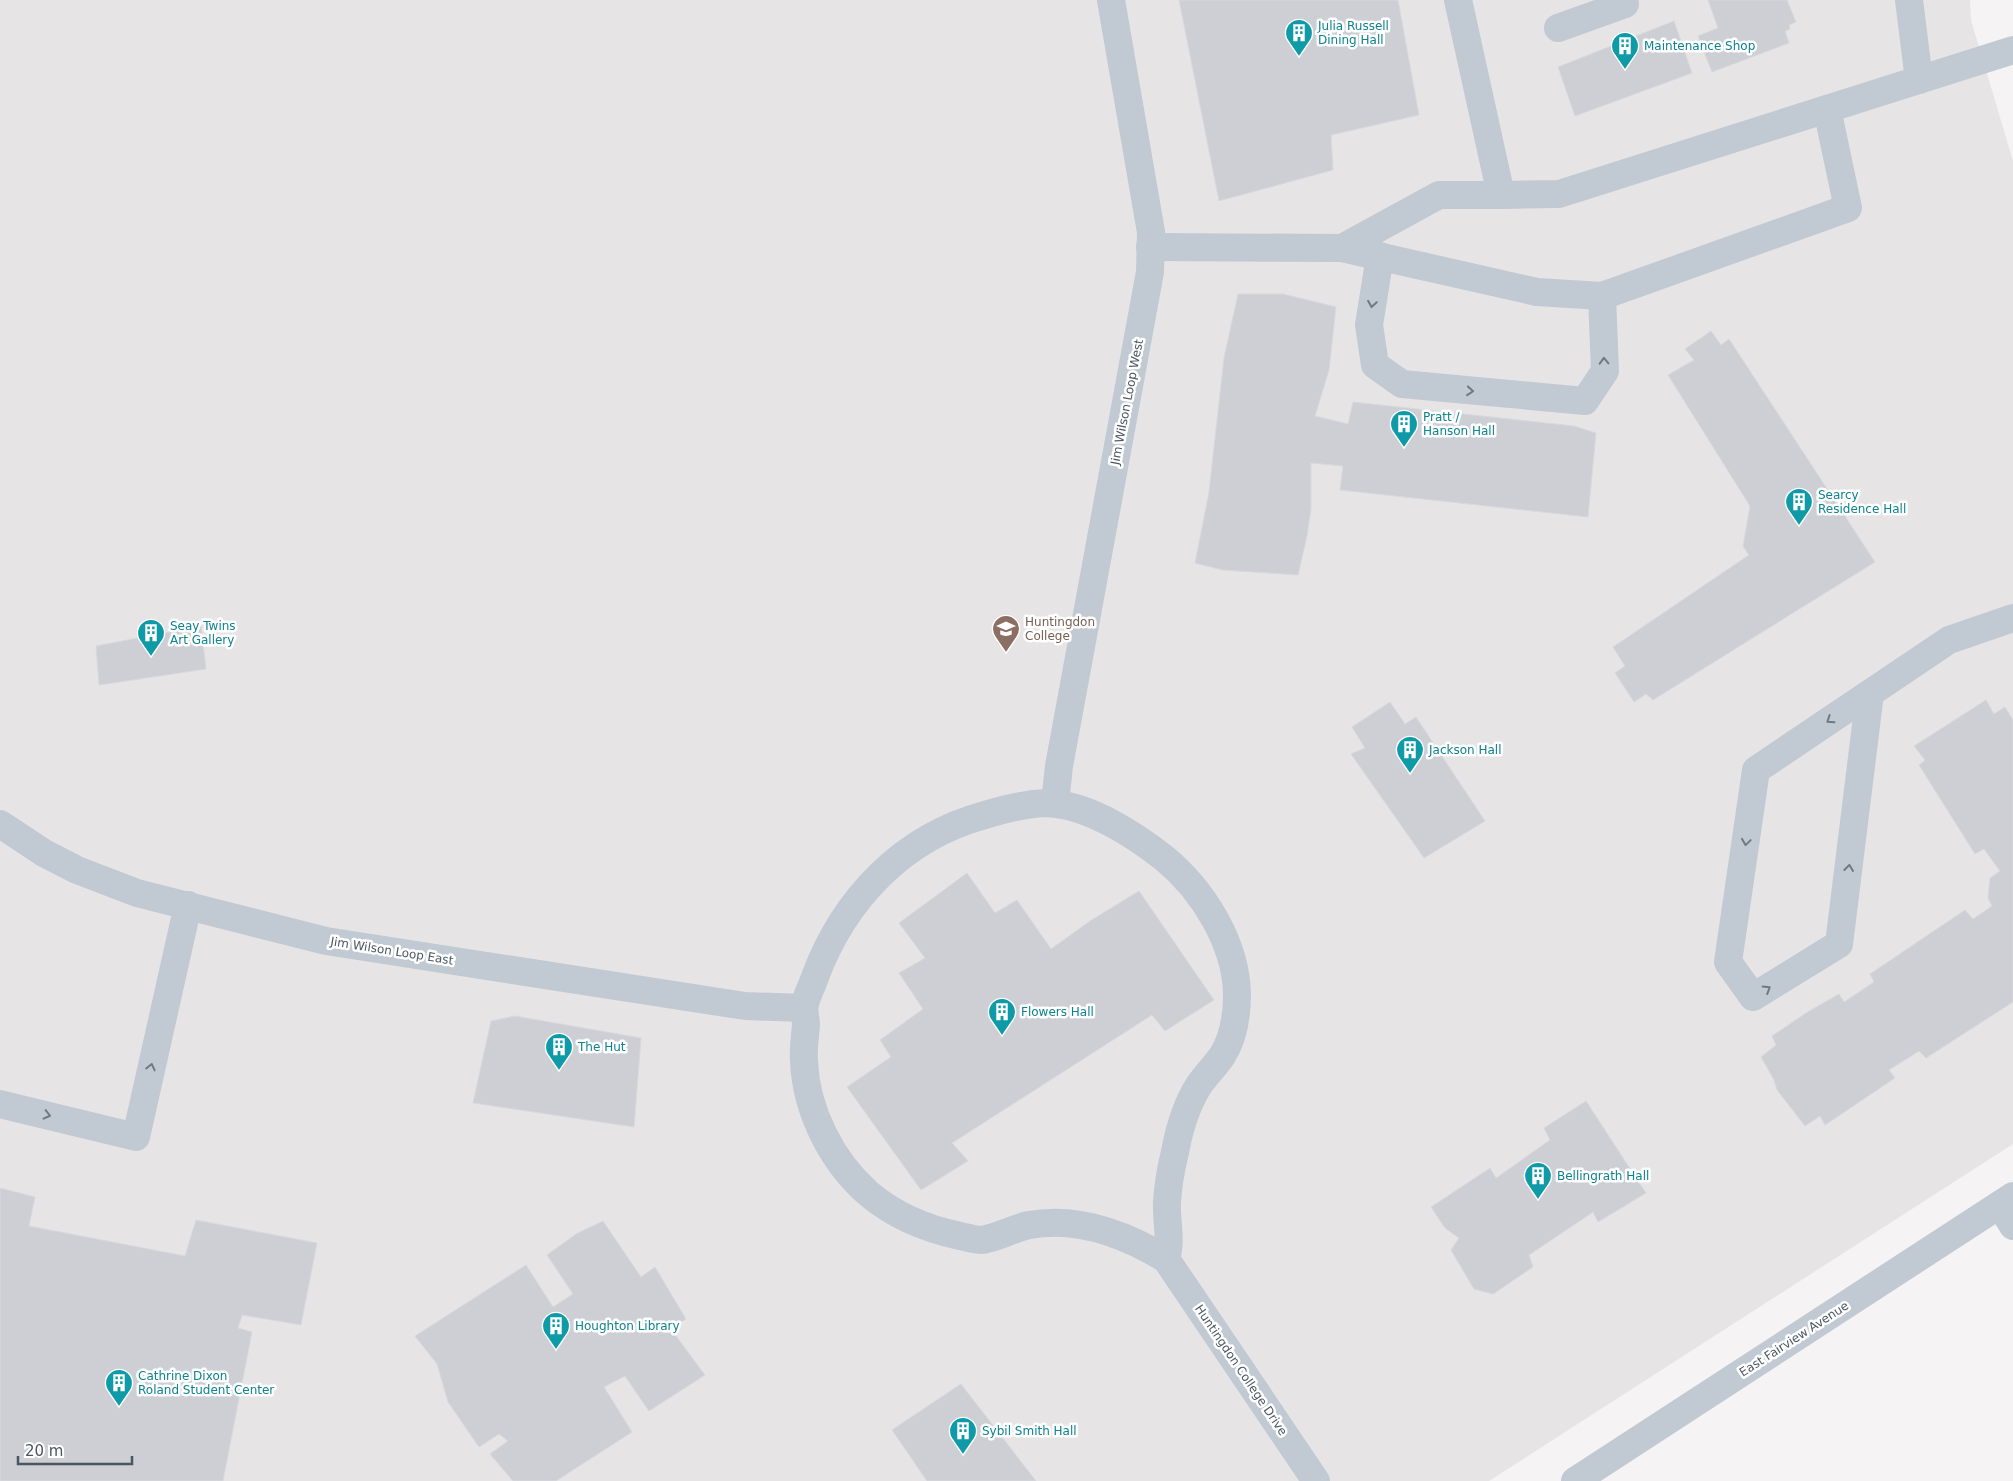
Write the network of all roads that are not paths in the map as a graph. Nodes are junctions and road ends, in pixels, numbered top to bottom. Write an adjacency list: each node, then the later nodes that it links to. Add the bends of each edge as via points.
1 (1111, 0): 10 (street, Jim Wilson Loop West)
2 (1458, 0): 9 (street)
3 (1624, 0): 5 (street, via 1625,4)
4 (1909, 0): 7 (street)
5 (1558, 28)
6 (2013, 50): 7 (street)
7 (1919, 80): 8 (street)
8 (1827, 109): 9 (street, via 1559,194); 13 (street, via 1848,208)
9 (1501, 196): 11 (street, via 1439,195)
10 (1150, 247): 11 (street); 16 (street, Jim Wilson Loop West, via 1144,313 1059,766)
11 (1342, 248): 12 (street)
12 (1380, 256): 13 (street, via 1537,292); 13 (street, one-way to 13, via 1369,325 1375,365 1402,384 1585,402 1605,371)
13 (1602, 296)
14 (2013, 618): 15 (street, via 1949,640)
15 (1870, 693): 15 (street, one-way to 15, via 1756,770 1728,962 1753,997 1839,944)
16 (1055, 803): 19 (street, via 1007,809 967,820 928,838 893,861 864,891 839,925); 22 (street, via 1098,816 1138,837 1177,869 1209,909 1233,963 1237,994 1235,1025 1224,1054 1198,1087 1183,1121 1174,1153 1167,1202 1170,1248)
17 (0, 824): 18 (street, Jim Wilson Loop East, via 77,870 137,893)
18 (188, 905): 19 (street, Jim Wilson Loop East, via 326,940 398,953 745,1006); 20 (street, one-way to 18, via 136,1137)
19 (804, 1008): 22 (street, via 803,1060 809,1095 822,1132 842,1164 862,1186 901,1216 938,1232 980,1240 1032,1225 1087,1226 1116,1233)
20 (0, 1104)
21 (2009, 1209): 24 (street, East Fairview Avenue)
22 (1166, 1259): 23 (street, Huntingdon College Drive)
23 (1316, 1481)
24 (1575, 1481)

